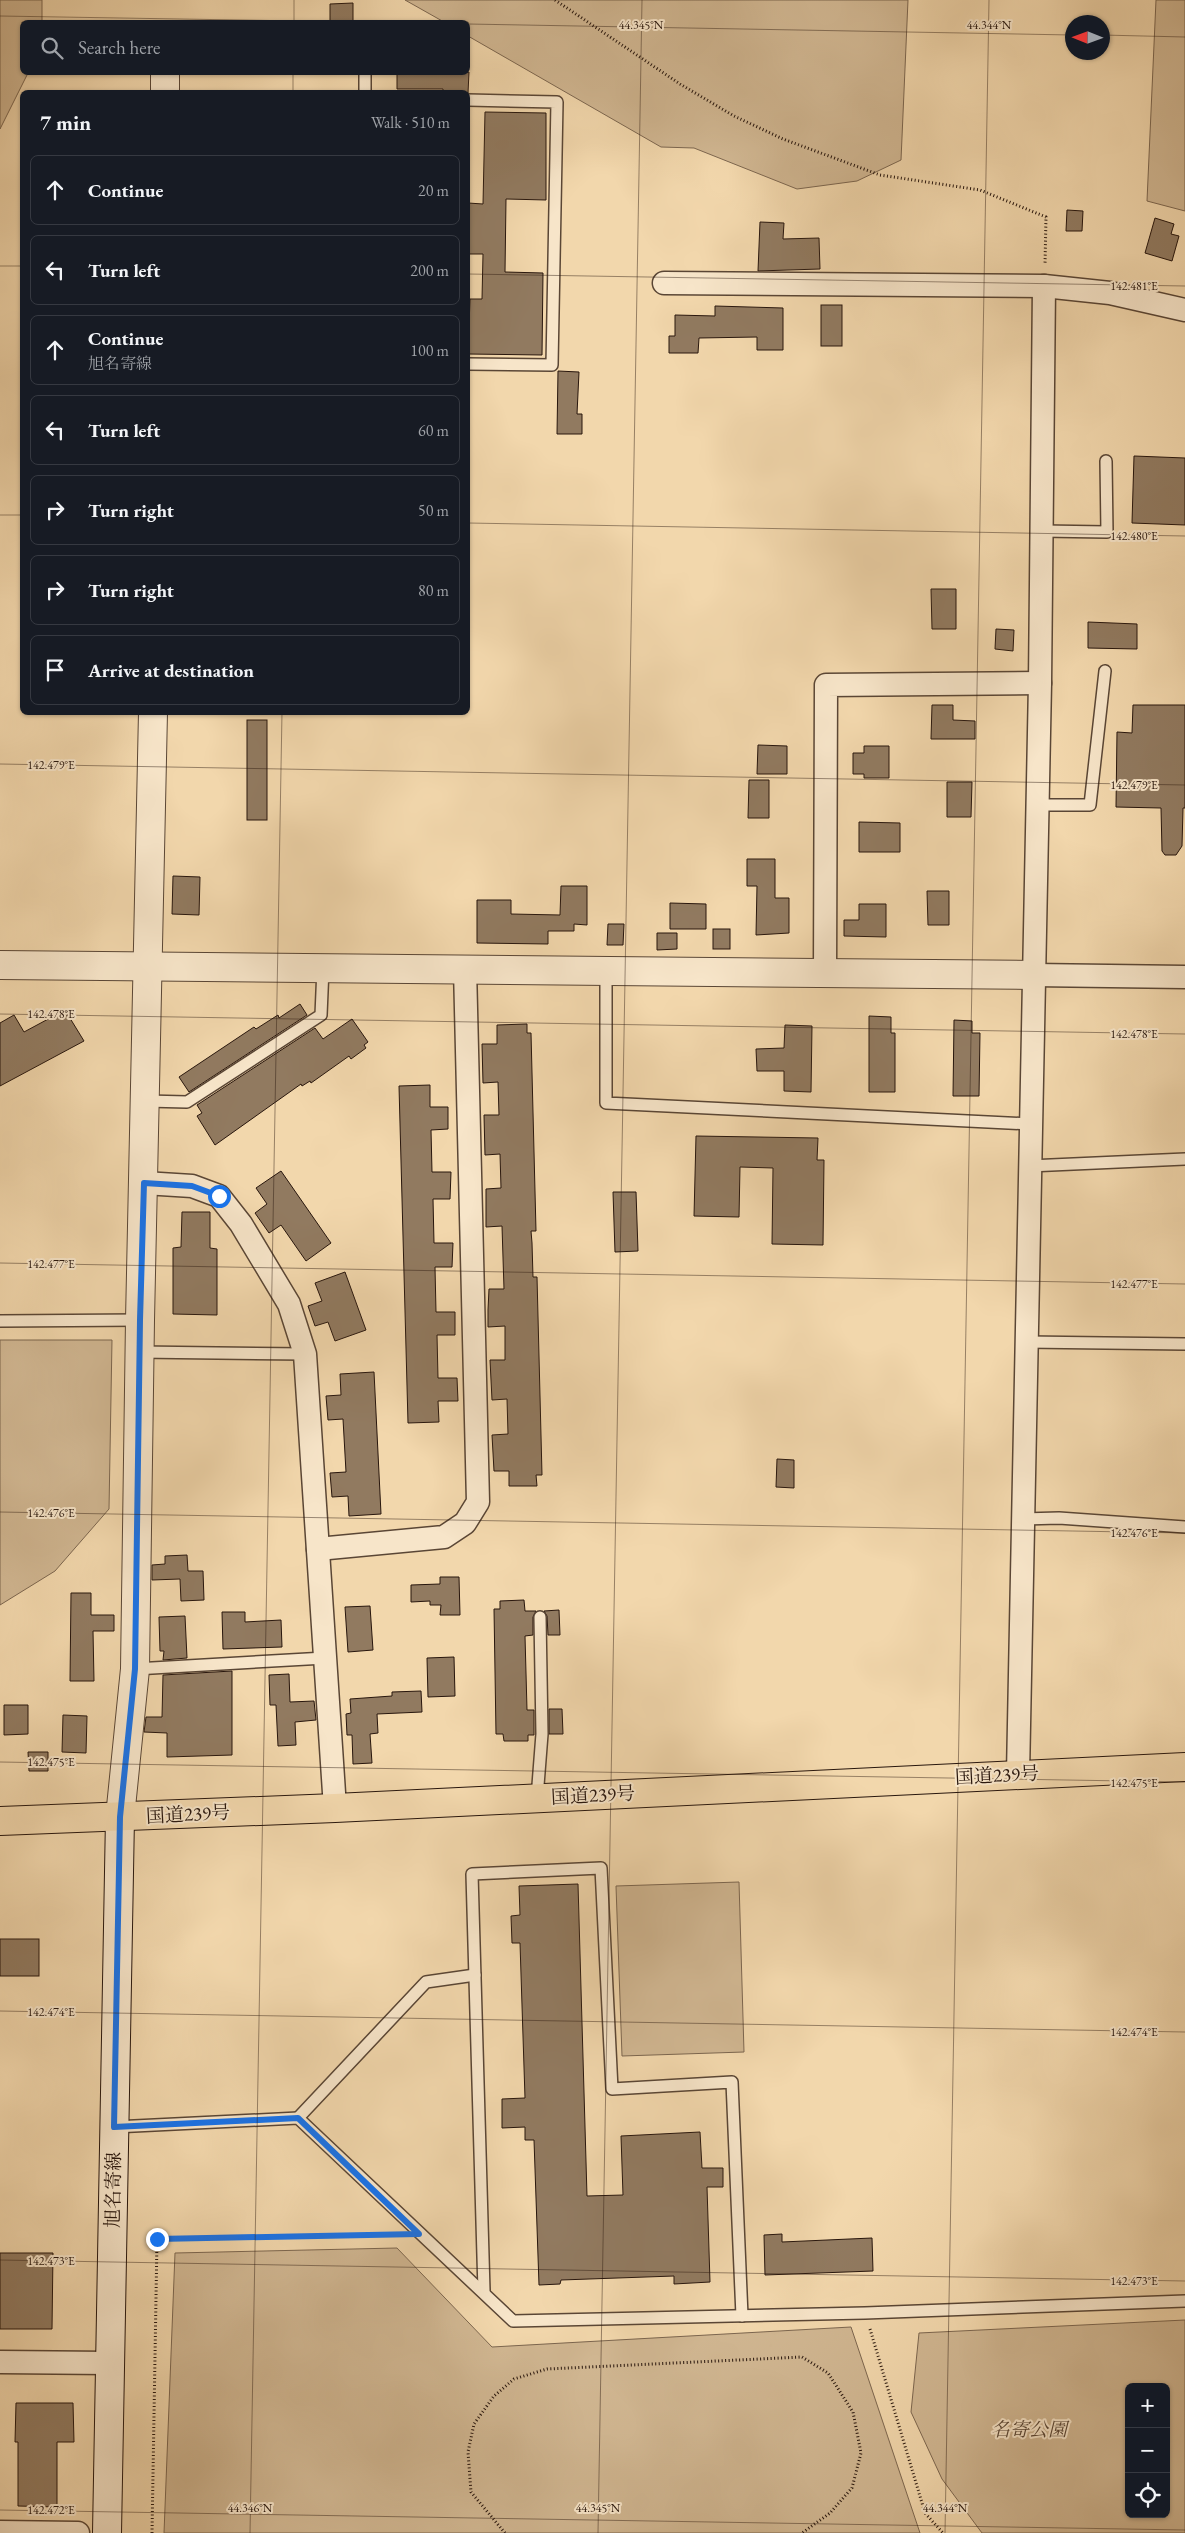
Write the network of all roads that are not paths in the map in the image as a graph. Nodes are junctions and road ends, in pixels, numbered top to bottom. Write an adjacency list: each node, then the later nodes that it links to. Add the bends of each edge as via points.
1 (165, 75): 3 (street)
2 (365, 75): 4 (lane)
3 (165, 90)
4 (365, 90)
5 (470, 100): 9 (lane, via 556,102 552,365)
6 (664, 283): 7 (street)
7 (1044, 286): 8 (street, via 1110,293); 11 (street)
8 (1185, 310)
9 (470, 364)
10 (1106, 461): 11 (lane, via 1107,532)
11 (1042, 531): 13 (street)
12 (1105, 671): 15 (lane, via 1090,805)
13 (1040, 683): 15 (street); 21 (street, via 826,685)
14 (153, 715): 17 (street, 旭名寄線)
15 (1037, 805): 22 (street)
16 (0, 965): 17 (street)
17 (149, 967): 18 (street); 24 (street, 旭名寄線)
18 (323, 968): 19 (street); 24 (lane, via 321,1014 187,1102)
19 (465, 968): 20 (street); 37 (street, via 478,1502 465,1523 444,1537)
20 (606, 970): 21 (street); 25 (lane, via 606,1103)
21 (824, 973): 22 (street)
22 (1033, 975): 23 (street); 25 (street)
23 (1185, 977)
24 (146, 1102): 28 (street, 旭名寄線)
25 (1030, 1124): 27 (street)
26 (1185, 1159): 27 (lane)
27 (1029, 1166): 31 (street)
28 (144, 1183): 29 (street, 旭名寄線); 34 (street, via 192,1186 219,1196 241,1224 289,1304)
29 (140, 1320): 30 (lane); 33 (street, 旭名寄線)
30 (0, 1321)
31 (1026, 1342): 32 (lane); 35 (street)
32 (1185, 1344)
33 (139, 1352): 34 (lane); 40 (street, 旭名寄線)
34 (305, 1354): 37 (street)
35 (1023, 1519): 36 (lane, via 1059,1518); 42 (street)
36 (1185, 1527)
37 (318, 1548): 39 (street)
38 (540, 1617): 43 (lane, via 542,1734)
39 (325, 1658): 40 (lane); 44 (street)
40 (135, 1669): 45 (street, 旭名寄線)
41 (1185, 1767): 42 (highway, 国道239号)
42 (1018, 1774): 43 (highway, 国道239号)
43 (537, 1798): 44 (highway, 国道239号)
44 (335, 1808): 45 (highway, 国道239号)
45 (120, 1817): 46 (highway, 国道239号); 49 (street, 旭名寄線)
46 (0, 1821)
47 (475, 1975): 48 (lane, via 426,1982); 50 (lane); 52 (lane, via 472,1874 601,1868 612,2089 732,2082)
48 (298, 2118): 49 (lane); 50 (lane, via 419,2234)
49 (114, 2127): 54 (street, 旭名寄線)
50 (484, 2291): 52 (lane, via 513,2321)
51 (1185, 2300): 52 (lane)
52 (742, 2316)
53 (0, 2362): 54 (street)
54 (110, 2363): 57 (street, 旭名寄線)
55 (0, 2532): 56 (street)
56 (78, 2533)
57 (107, 2533)

